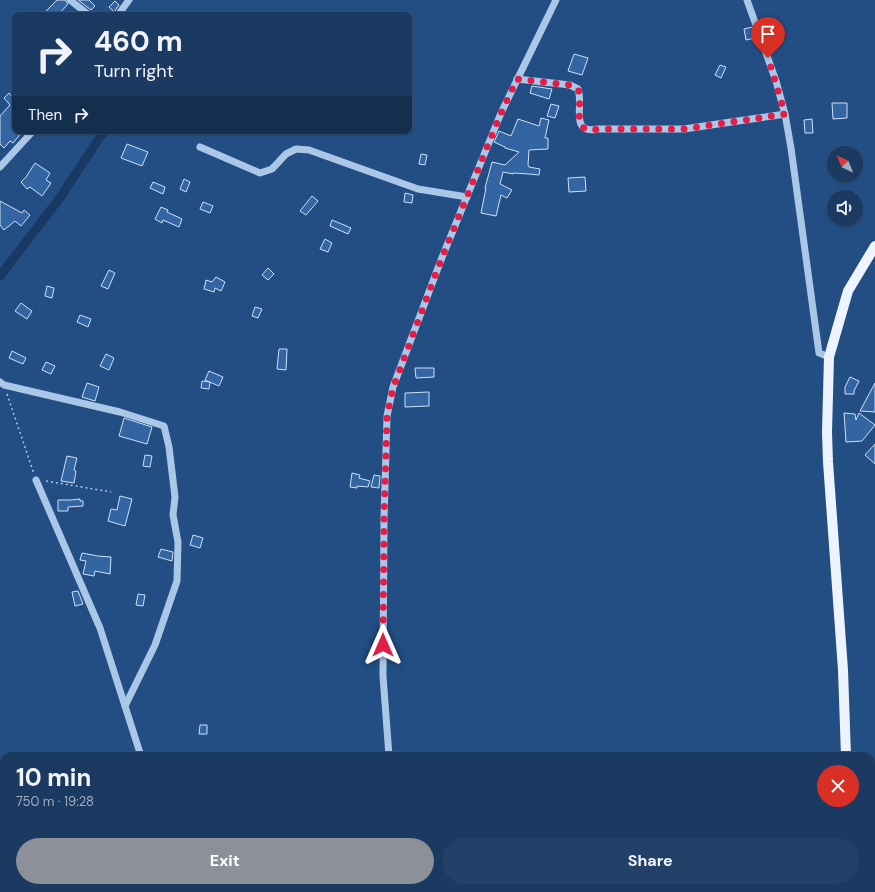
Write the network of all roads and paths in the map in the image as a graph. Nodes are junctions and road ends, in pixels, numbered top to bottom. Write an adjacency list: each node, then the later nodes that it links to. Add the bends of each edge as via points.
1 (70, 0): 5 (street)
2 (129, 0): 6 (street)
3 (556, 0): 7 (street)
4 (747, 0): 8 (street)
5 (85, 12)
6 (120, 12)
7 (517, 79): 8 (street, via 570,85 578,89 579,122 584,128 591,130 684,129); 12 (street)
8 (785, 114): 14 (street, via 819,353)
9 (30, 134): 11 (street)
10 (200, 146): 12 (street, via 260,173 272,169 286,154 296,148 309,150 418,189)
11 (0, 167)
12 (467, 197): 20 (street, via 393,388 387,416 383,676)
13 (875, 246): 14 (main road, via 848,291)
14 (829, 357): 21 (main road, via 828,462 844,670)
15 (2, 383): 16 (path); 18 (street, via 120,412 164,426 175,497 173,515 178,542 177,581 155,645)
16 (36, 480): 17 (path); 18 (street, via 100,628)
17 (111, 492)
18 (125, 706): 19 (street)
19 (140, 752)
20 (389, 752)
21 (846, 752)

